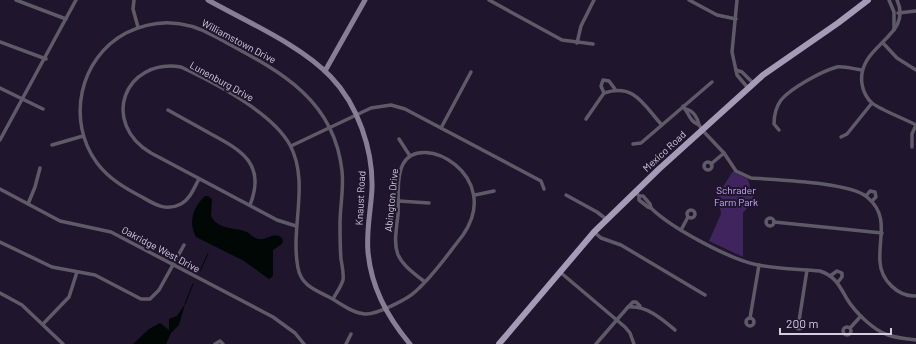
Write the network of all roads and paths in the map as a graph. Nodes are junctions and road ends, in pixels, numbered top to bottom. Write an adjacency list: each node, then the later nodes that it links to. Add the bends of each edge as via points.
1 (16, 0): 16 (street)
2 (76, 0): 16 (street)
3 (134, 0): 18 (street, via 133,9)
4 (208, 0): 28 (main road, Knaust Road, via 297,50)
5 (365, 0): 28 (main road)
6 (489, 0): 22 (street, via 562,40)
7 (594, 0): 22 (street, via 581,26)
8 (689, 0): 17 (street, via 717,15)
9 (738, 0): 17 (street)
10 (868, 0): 31 (main road, Mexico Road)
11 (889, 0): 14 (street)
12 (897, 0): 15 (street)
13 (916, 11): 15 (street)
14 (894, 13): 15 (street); 19 (street)
15 (900, 13): 19 (street)
16 (66, 19): 24 (street)
17 (736, 19): 25 (street, via 732,52)
18 (138, 27): 45 (street, Williamstown Drive, via 176,22 196,26 212,34 290,79 309,97); 48 (street, Williamstown Drive, via 107,46 88,72 79,111)
19 (894, 30): 21 (street)
20 (0, 42): 24 (street)
21 (883, 42): 26 (street, via 868,57); 27 (street, via 897,58)
22 (577, 43): 23 (street)
23 (593, 44)
24 (46, 59): 35 (street)
25 (736, 70): 31 (street); 31 (street, via 742,72)
26 (862, 70): 36 (street, via 863,89); 47 (street, via 838,67 821,73 793,91 781,100 775,112 774,124)
27 (916, 70)
28 (325, 71): 40 (main road, Knaust Road, via 343,92)
29 (471, 72): 46 (street)
30 (712, 82): 37 (street)
31 (750, 85): 44 (main road, Mexico Road)
32 (0, 88): 35 (street)
33 (614, 89): 34 (street); 34 (street, via 609,81 603,80 601,86); 42 (street, via 625,90 635,95)
34 (604, 93): 41 (street)
35 (23, 99): 38 (street); 50 (street)
36 (872, 103): 43 (street); 49 (street, via 847,134)
37 (684, 108): 42 (street); 44 (street, via 694,123)
38 (43, 109)
39 (168, 110): 72 (street, via 242,152 250,163 255,177)
40 (356, 116): 45 (street); 46 (street, via 371,108 391,105 405,109); 94 (main road, Knaust Road, via 372,171 368,233 370,263)
41 (586, 119)
42 (661, 124): 52 (street, via 641,143)
43 (916, 125): 55 (street, via 912,134)
44 (701, 127): 56 (street); 64 (main road, Mexico Road)
45 (330, 128): 54 (street); 93 (street, Williamstown Drive, via 341,159 343,186 340,221 343,277)
46 (440, 128): 62 (street, via 541,182)
47 (779, 130)
48 (84, 136): 53 (street); 60 (street, Williamstown Drive, via 91,153 106,173 122,186 158,206 166,208 180,205 190,196)
49 (841, 137)
50 (0, 138)
51 (399, 139): 57 (street)
52 (633, 144)
53 (52, 145)
54 (291, 146): 60 (street, Lunenburg Drive, via 268,118 256,108 193,72 171,65 152,68 135,80 125,96 122,113 129,134 143,148); 76 (street, Lunenburg Drive, via 300,183)
55 (912, 147)
56 (724, 153): 58 (street); 67 (street, via 736,171 751,178 847,187)
57 (410, 156): 65 (street, via 417,152 430,152 455,165 469,180); 68 (street, Abington Drive, via 402,166 400,174)
58 (711, 164)
59 (40, 168): 70 (street)
60 (199, 179): 72 (street, Lunenburg Drive)
61 (0, 189): 70 (street, Oakridge West Drive)
62 (544, 189)
63 (494, 191): 65 (street)
64 (637, 194): 74 (main road, Mexico Road); 77 (street, via 639,200 662,219)
65 (475, 195): 88 (street, via 476,207 469,227)
66 (566, 195): 74 (street)
67 (866, 196): 69 (street); 69 (street, via 870,191 875,192 876,197)
68 (399, 201): 71 (street); 88 (street, Abington Drive, via 395,242 397,254 408,269)
69 (872, 201): 79 (street, via 879,214)
70 (28, 204): 82 (street, Oakridge West Drive, via 60,221 111,232)
71 (429, 204)
72 (250, 205): 76 (street, Lunenburg Drive, via 280,222)
73 (688, 217): 77 (street)
74 (606, 219): 78 (main road, Mexico Road)
75 (774, 222): 79 (street)
76 (296, 226): 93 (street, Lunenburg Drive, via 300,276 310,287)
77 (681, 230): 83 (street, via 738,260)
78 (594, 232): 86 (main road, Mexico Road); 91 (street, via 621,245)
79 (882, 233): 92 (street, via 880,262 884,276 896,290)
80 (0, 242): 85 (street, via 52,267)
81 (184, 245): 82 (street)
82 (173, 265): 85 (street, via 154,297 146,300 136,298 95,275); 107 (street, Oakridge West Drive, via 273,317 295,333)
83 (759, 265): 84 (street); 96 (street)
84 (807, 270): 87 (street, via 820,271); 98 (street)
85 (77, 272): 99 (street, via 69,297)
86 (560, 272): 97 (street); 110 (main road, Mexico Road)
87 (830, 276): 89 (street); 89 (street, via 837,271 842,273)
88 (424, 282): 94 (street, via 416,292)
89 (838, 282): 95 (street, via 849,302)
90 (0, 293): 99 (street, via 22,305)
91 (705, 295)
92 (916, 296)
93 (333, 299): 94 (street, Lunenburg Drive, via 364,314 372,314)
94 (385, 308): 109 (main road, Knaust Road)
95 (862, 316): 100 (street); 103 (street, via 879,331)
96 (750, 318)
97 (616, 320): 101 (street, via 628,307 641,307); 111 (street); 112 (street, via 630,332)
98 (799, 321)
99 (43, 324): 104 (street)
100 (850, 328)
101 (675, 330)
102 (351, 334): 108 (street)
103 (916, 340)
104 (63, 344)
105 (215, 344): 106 (street, via 220,341)
106 (223, 344)
107 (304, 344)
108 (346, 344)
109 (410, 344)
110 (499, 344)
111 (596, 344)
112 (634, 344)

